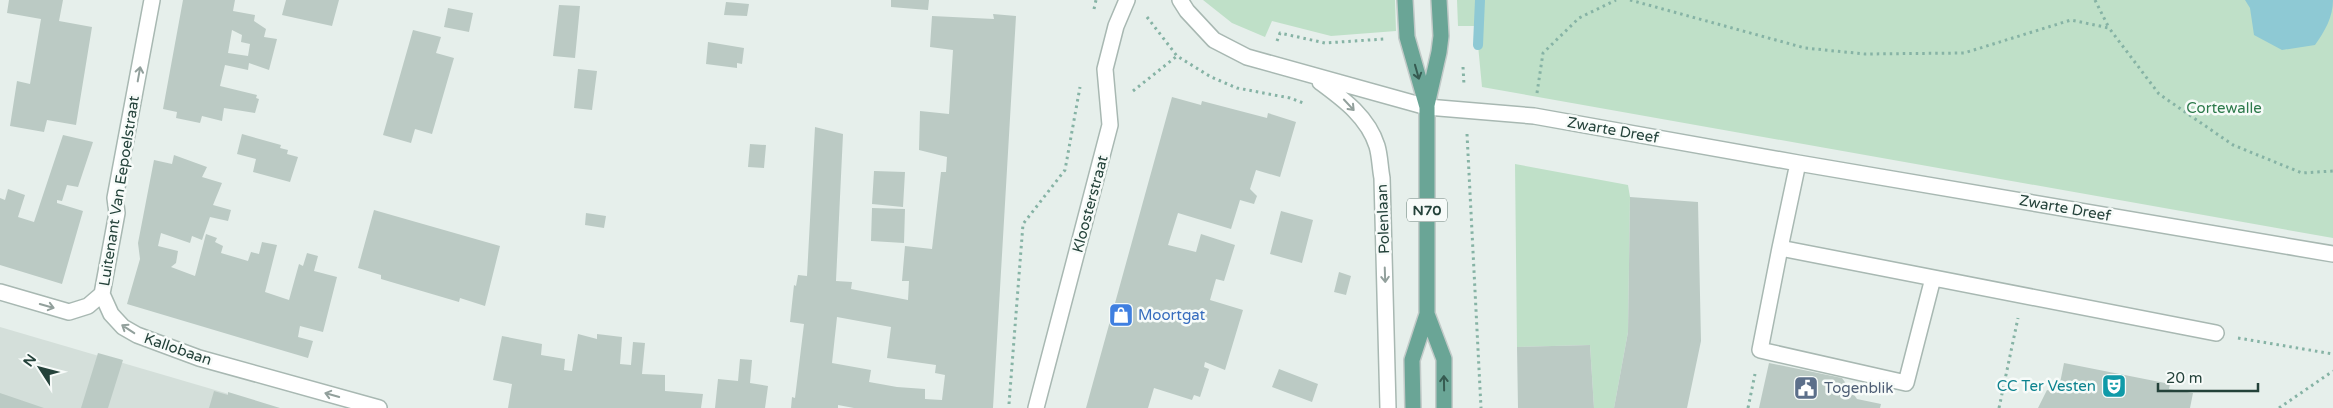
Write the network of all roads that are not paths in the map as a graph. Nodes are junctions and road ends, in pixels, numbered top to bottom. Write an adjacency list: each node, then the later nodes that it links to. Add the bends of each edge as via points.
1 (152, 0): 13 (street, Luitenant Van Eepoelstraat, one-way to 1, via 117,213 115,198)
2 (1180, 0): 6 (street, via 1186,11 1214,40 1247,57)
3 (1405, 0): 7 (main road, N70, one-way to 7, via 1406,37)
4 (1439, 0): 7 (main road, N70, via 1441,36)
5 (1126, 2): 17 (street, Kloosterstraat, via 1116,26 1106,69 1110,125)
6 (1293, 71): 7 (street, Zwarte Dreef); 18 (street, Polenlaan, one-way to 18, via 1318,81 1345,100 1364,122 1377,146 1382,178)
7 (1427, 106): 8 (street, Zwarte Dreef, via 1534,116); 14 (main road, N70)
8 (1798, 163): 9 (street); 10 (street, Zwarte Dreef)
9 (1780, 248): 11 (street); 11 (street, via 1760,350 1906,383)
10 (2333, 254)
11 (1933, 278): 15 (street)
12 (0, 292): 13 (street, one-way to 13, via 68,312 88,306)
13 (102, 294): 16 (street, Kallobaan, one-way to 13, via 199,358 137,335 123,327 111,314)
14 (1427, 314): 19 (main road, N70, via 1412,360); 20 (main road, N70, one-way to 14, via 1444,359)
15 (2216, 333)
16 (379, 408)
17 (1036, 408)
18 (1388, 408)
19 (1413, 408)
20 (1444, 408)

